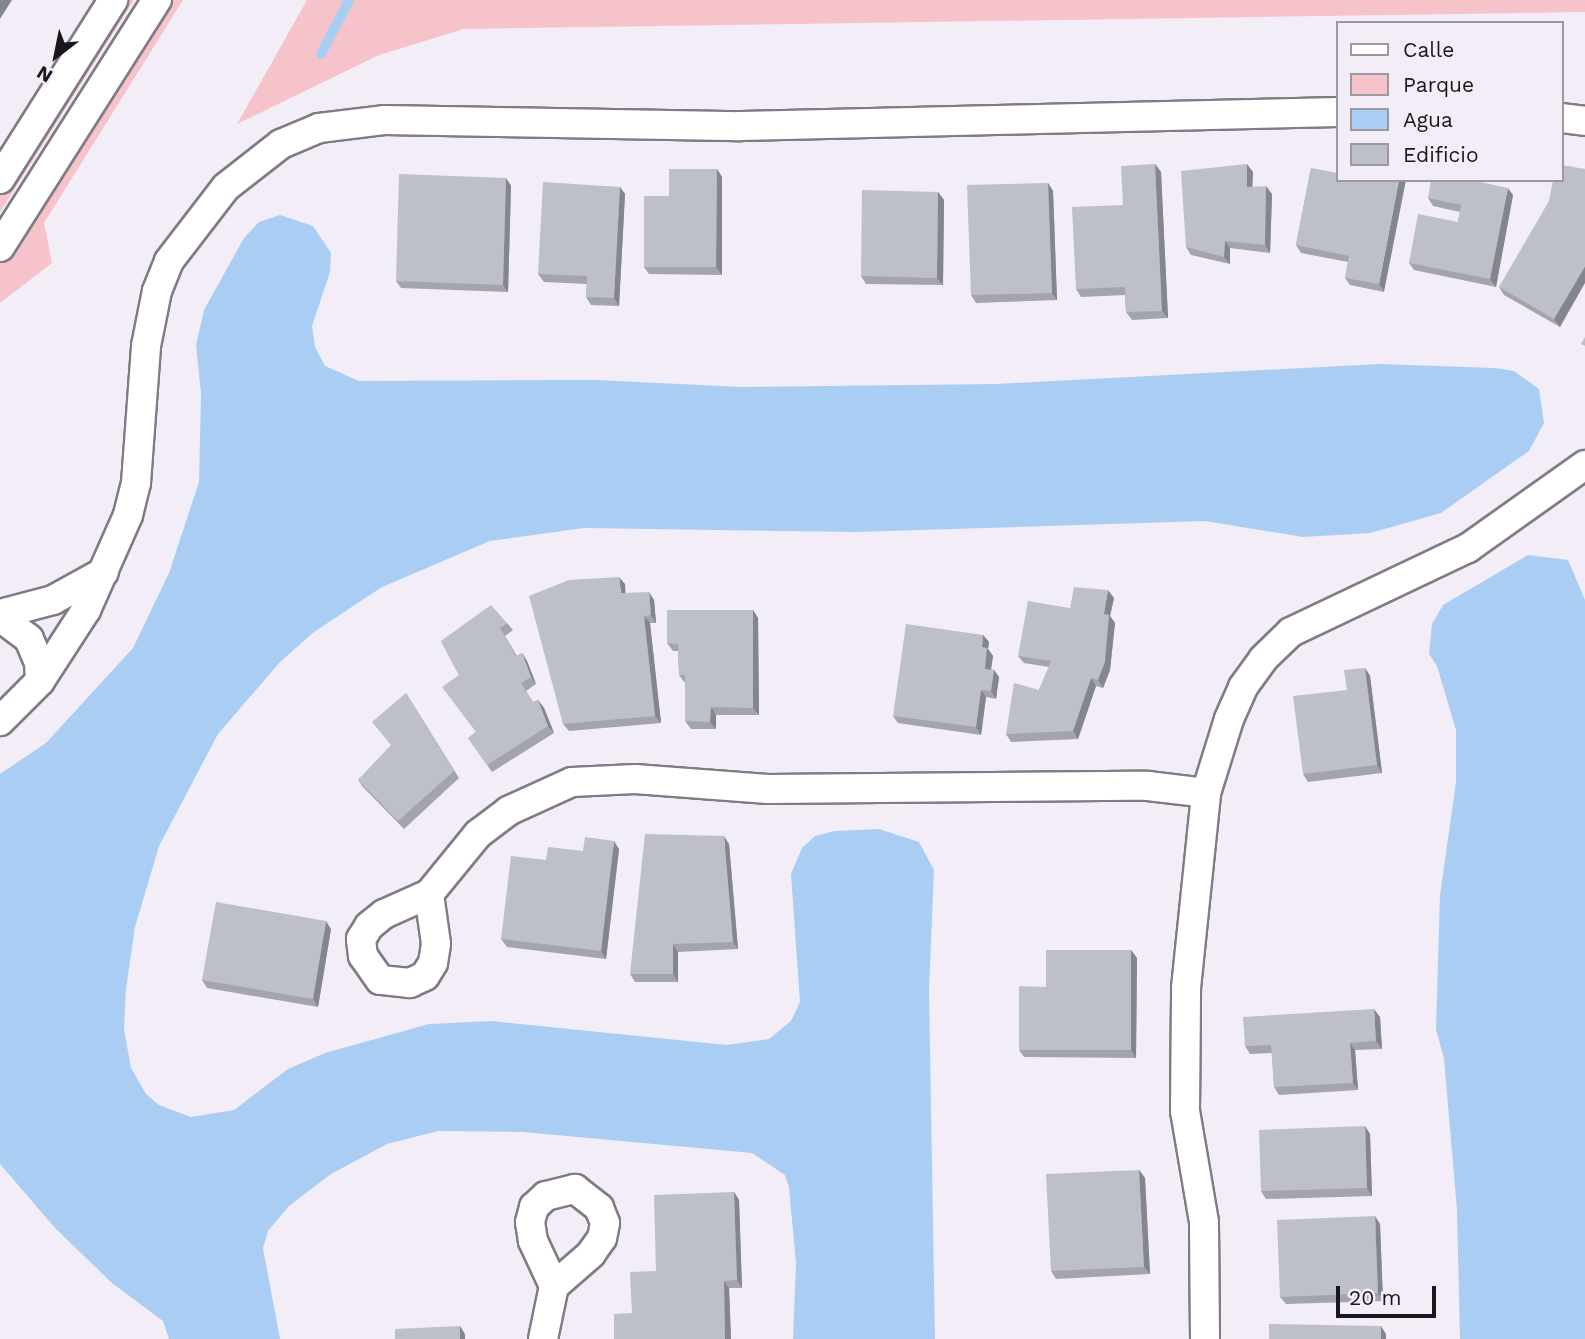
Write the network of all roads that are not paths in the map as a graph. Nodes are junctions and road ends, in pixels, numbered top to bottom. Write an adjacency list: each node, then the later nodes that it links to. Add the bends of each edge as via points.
1 (113, 0): 6 (street)
2 (157, 0): 7 (street)
3 (1336, 112): 9 (street, via 741,126 384,120 319,128 251,163 219,195 169,261 157,291 146,346 135,483 120,540)
4 (1564, 118): 5 (street)
5 (1585, 121)
6 (0, 179)
7 (0, 247)
8 (1585, 465): 13 (street, via 1468,548 1292,632 1243,687 1218,748)
9 (104, 572): 10 (street, via 53,600); 11 (street, via 79,622)
10 (0, 615): 11 (street, via 29,639 39,662)
11 (40, 681): 12 (street)
12 (0, 721)
13 (1206, 793): 14 (street, via 1148,786 768,789 635,779 583,781 545,792 508,811 478,834); 17 (street, via 1194,889 1184,1051 1185,1111 1204,1222)
14 (429, 894)
15 (554, 1286): 16 (street)
16 (543, 1339)
17 (1205, 1339)

